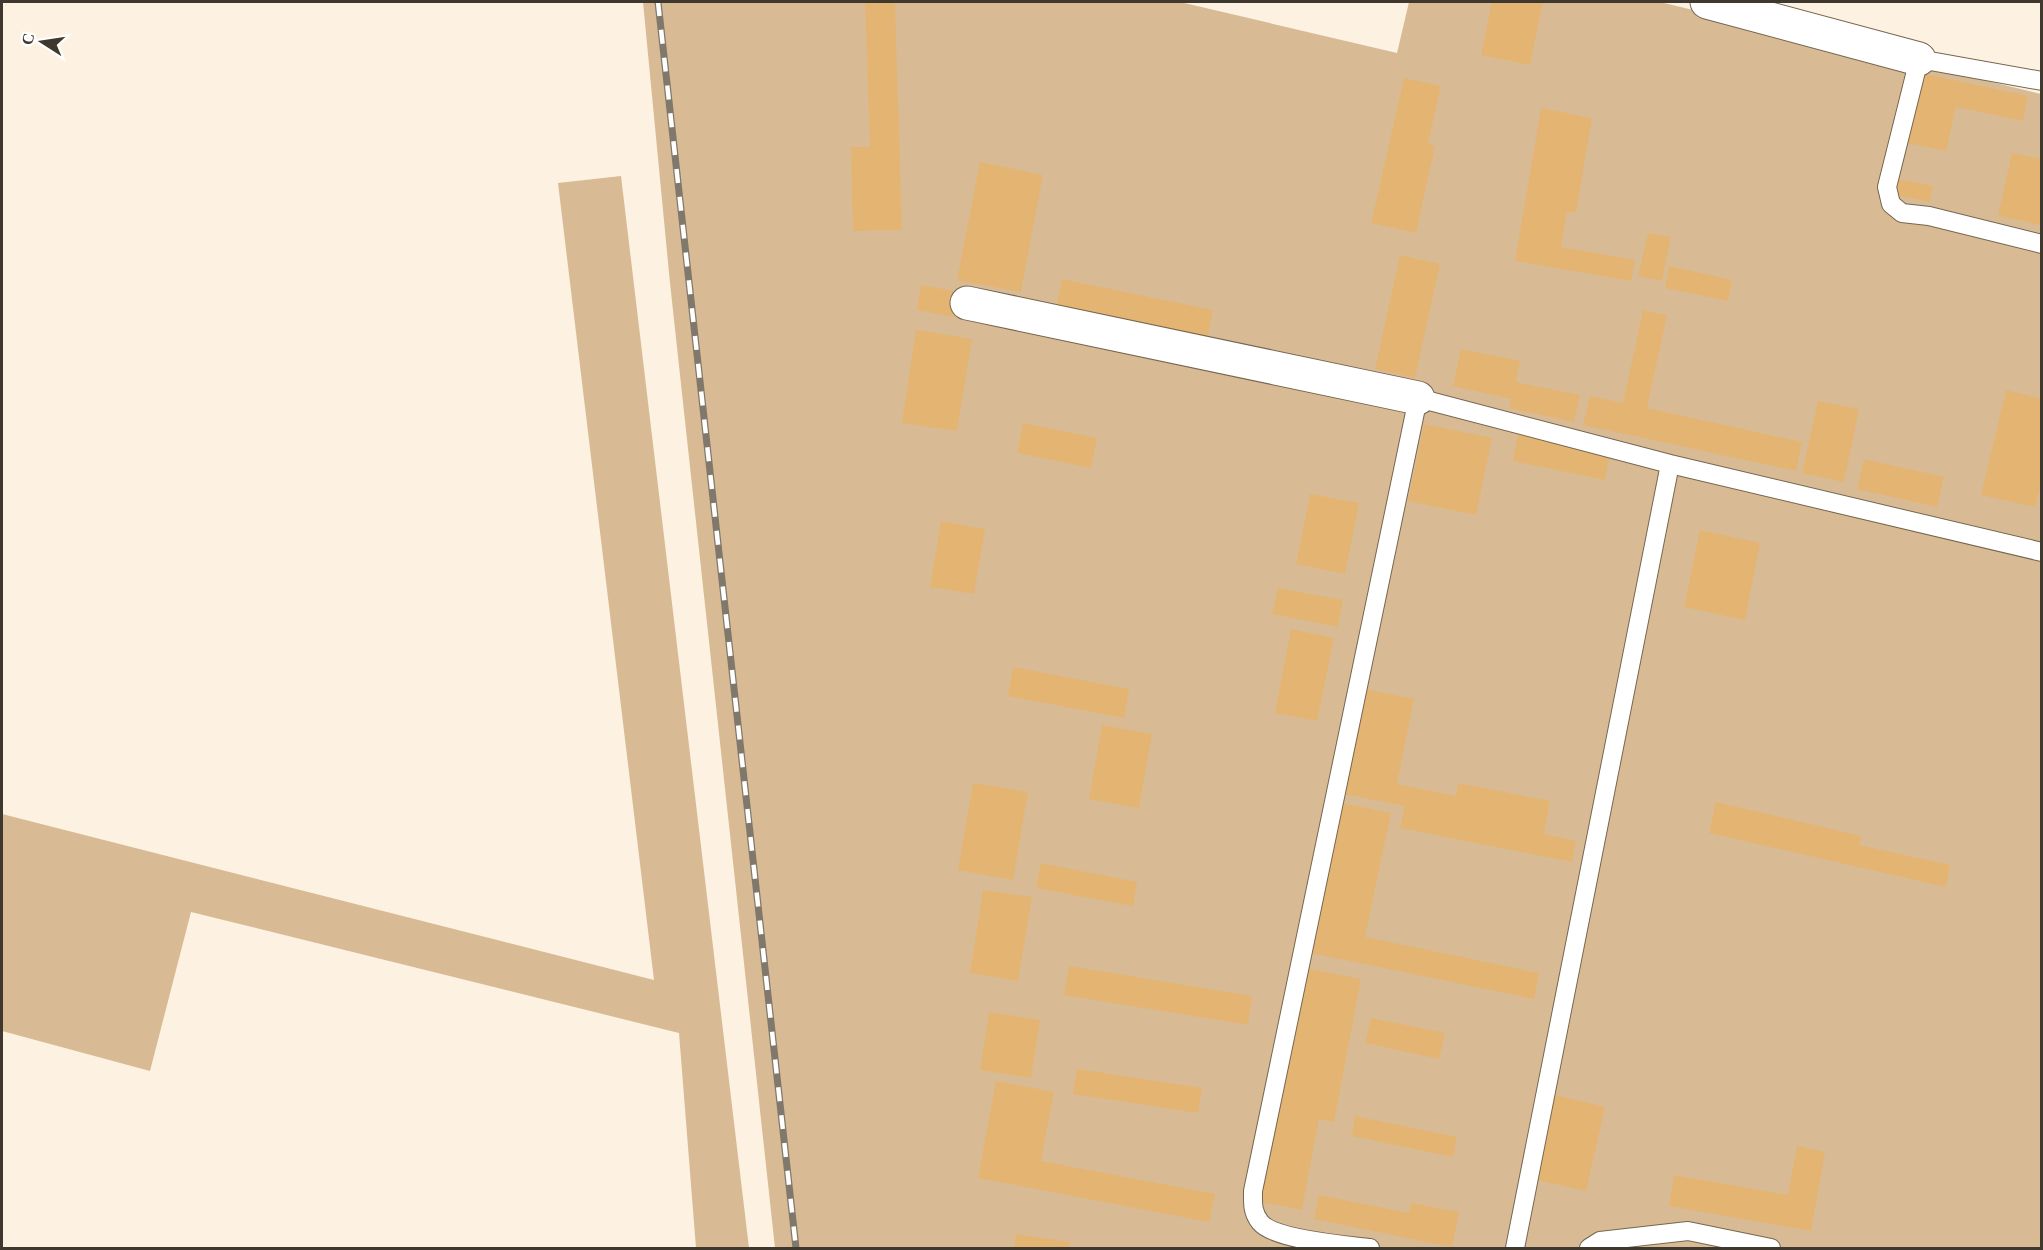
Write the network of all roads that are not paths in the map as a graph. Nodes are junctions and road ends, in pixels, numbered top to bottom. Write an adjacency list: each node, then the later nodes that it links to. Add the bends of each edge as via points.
1 (1707, 2): 2 (street)
2 (1919, 59): 3 (lane); 4 (lane, via 1887,187 1891,204 1902,213)
3 (2042, 81)
4 (2042, 244)
5 (967, 303): 6 (street)
6 (1418, 398): 7 (lane); 9 (lane, via 1253,1191 1253,1211 1262,1224 1277,1233)
7 (1670, 464): 8 (lane); 10 (lane)
8 (2042, 552)
9 (1370, 1248)
10 (1515, 1248)
11 (1589, 1248): 12 (lane, via 1600,1241 1688,1231)
12 (1771, 1248)

